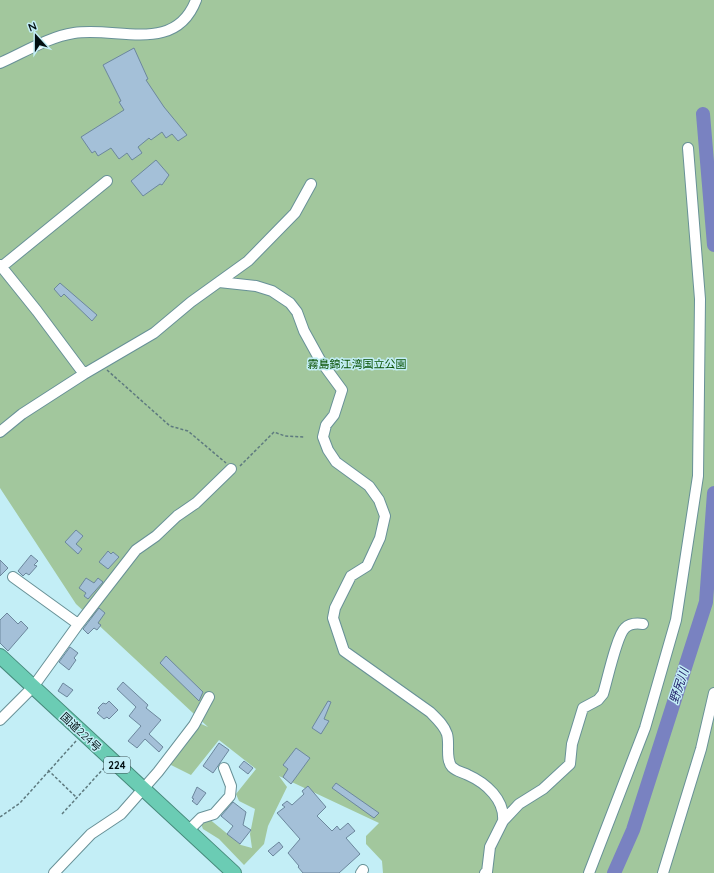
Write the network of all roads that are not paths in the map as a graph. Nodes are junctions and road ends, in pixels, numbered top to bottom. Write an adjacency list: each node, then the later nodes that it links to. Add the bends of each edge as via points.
1 (196, 0): 2 (street, via 185,19 166,32 144,35 94,31 73,33 57,37)
2 (0, 64)
3 (688, 148): 26 (street, via 700,299 698,476 676,620 645,728)
4 (107, 181): 6 (street)
5 (311, 184): 7 (street, via 295,213 248,261)
6 (1, 267): 8 (street)
7 (219, 282): 8 (street, via 154,334); 21 (street, via 256,286 272,291 290,303 297,312 320,360 342,390 334,414 326,424 324,437 328,450 336,462 369,486 379,500 385,516 380,538 367,566 351,576 335,608 333,618 344,651 442,723 447,733 448,760 451,766 492,791 504,814)
8 (84, 374): 9 (street, via 22,414)
9 (0, 432)
10 (231, 469): 12 (street, via 196,503 136,550)
11 (13, 577): 12 (street)
12 (78, 624): 15 (street)
13 (643, 624): 21 (street, via 632,623 624,628 619,637 603,694 584,708 572,744 570,764 543,790 519,804)
14 (0, 656): 15 (highway, 国道224号 / 224)
15 (33, 688): 18 (street); 20 (highway, 国道224号 / 224)
16 (714, 693): 27 (street, via 701,749)
17 (209, 697): 20 (street, via 194,725)
18 (0, 720)
19 (224, 768): 22 (street, via 231,790 230,796 214,814 200,818)
20 (143, 789): 22 (highway, 国道224号 / 224); 23 (street, via 122,814 91,834)
21 (503, 821): 25 (street, via 490,847)
22 (188, 831): 24 (highway, 国道224号 / 224)
23 (54, 873)
24 (234, 873)
25 (485, 873)
26 (589, 873)
27 (663, 873)

